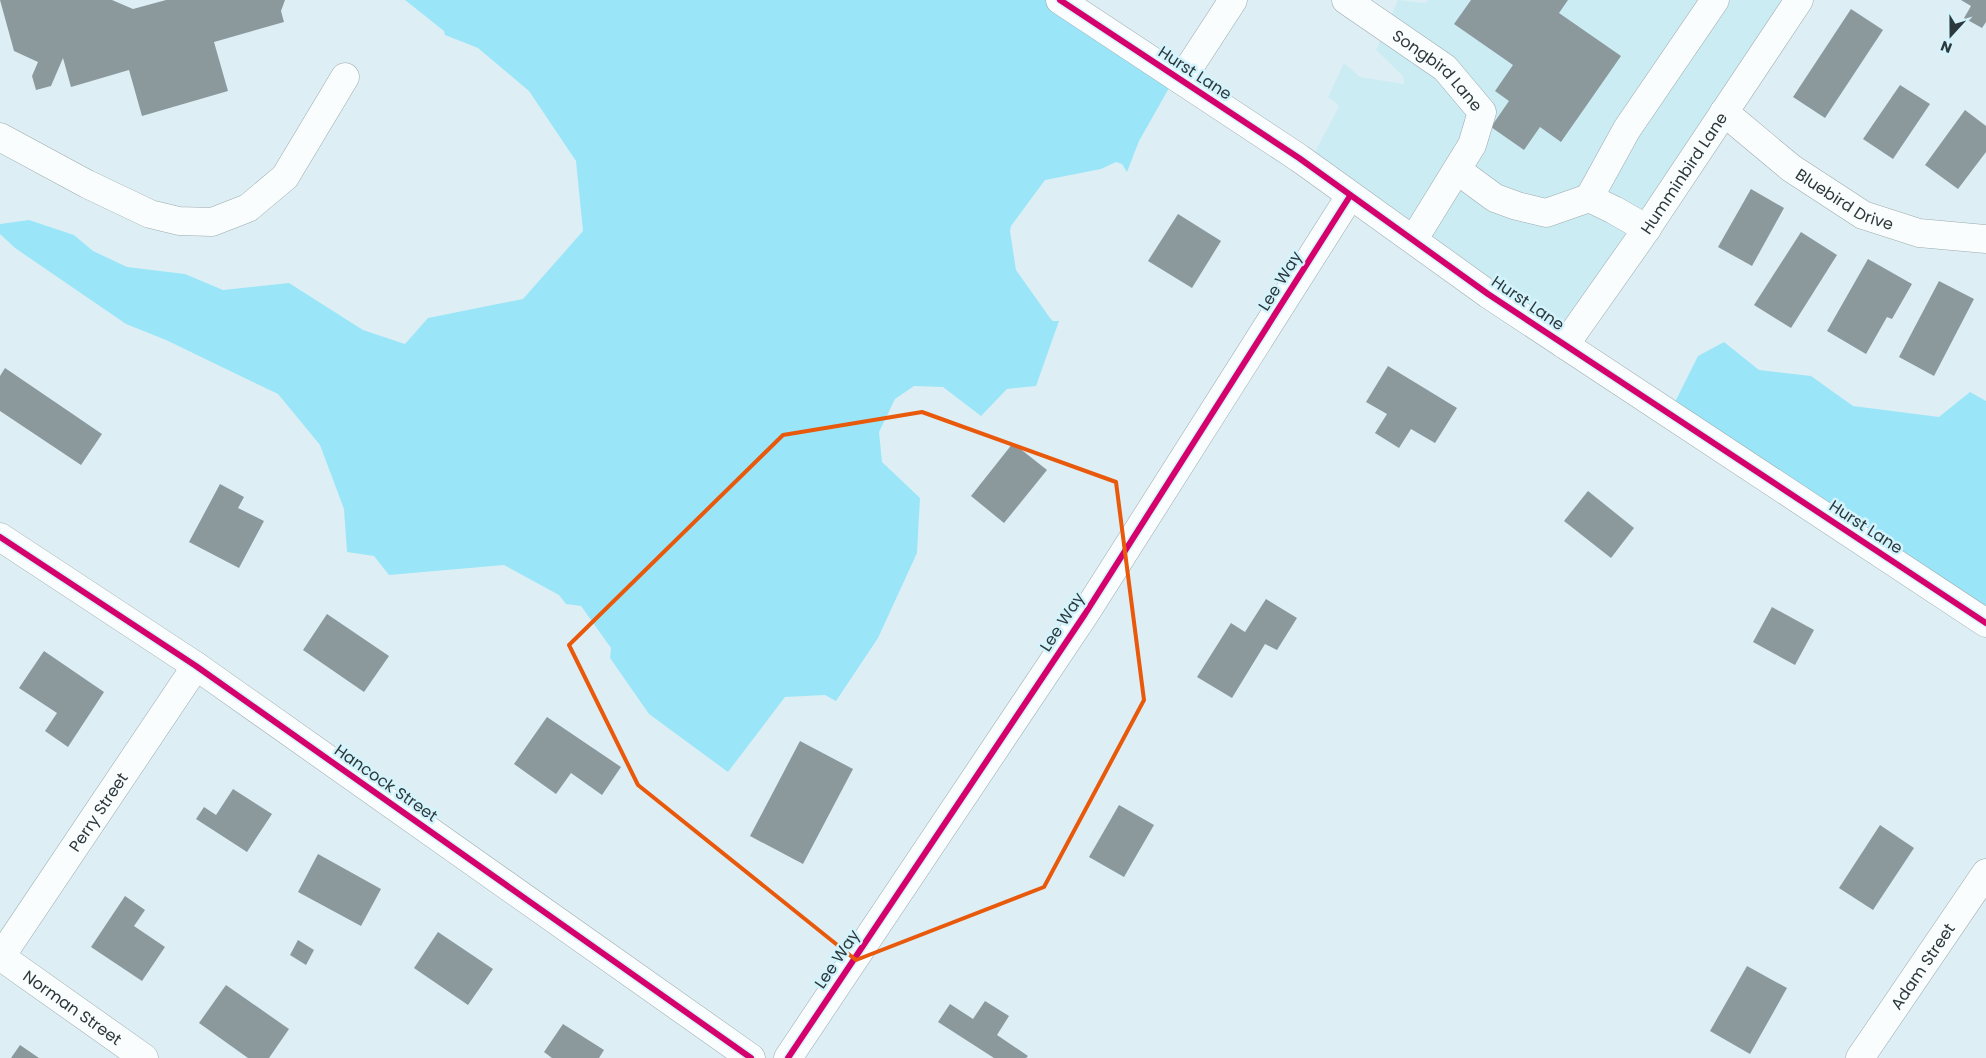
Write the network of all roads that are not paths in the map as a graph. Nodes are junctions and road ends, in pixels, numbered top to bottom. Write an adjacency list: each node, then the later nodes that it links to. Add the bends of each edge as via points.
1 (1060, 0): 7 (street, Hurst Lane)
2 (1233, 0): 7 (street)
3 (1346, 0): 10 (street, Songbird Lane, via 1444,68 1482,112 1472,145)
4 (1715, 0): 12 (street, via 1627,128)
5 (1791, 3): 8 (street, Humminbird Lane)
6 (345, 77): 9 (street, via 285,177 248,208 212,222 179,221 150,214)
7 (1181, 80): 11 (street, Hurst Lane)
8 (1724, 112): 13 (street, Humminbird Lane); 15 (street, Bluebird Drive, via 1791,168 1863,215 1918,233)
9 (0, 137)
10 (1457, 170): 12 (street, via 1495,198 1526,208 1546,212); 14 (street, Songbird Lane)
11 (1350, 196): 14 (street, Hurst Lane); 24 (street, Lee Way, via 1085,614)
12 (1589, 198): 13 (street)
13 (1647, 229): 16 (street, Humminbird Lane)
14 (1414, 239): 16 (street, Hurst Lane, via 1488,294)
15 (1986, 239)
16 (1565, 344): 18 (street, Hurst Lane)
17 (0, 537): 19 (street, Hancock Street)
18 (1986, 623)
19 (196, 666): 21 (street, Perry Street); 23 (street, Hancock Street)
20 (1986, 873): 25 (street, Adam Street)
21 (0, 957): 22 (street, Norman Street)
22 (144, 1058)
23 (751, 1058)
24 (788, 1058)
25 (1860, 1058)

